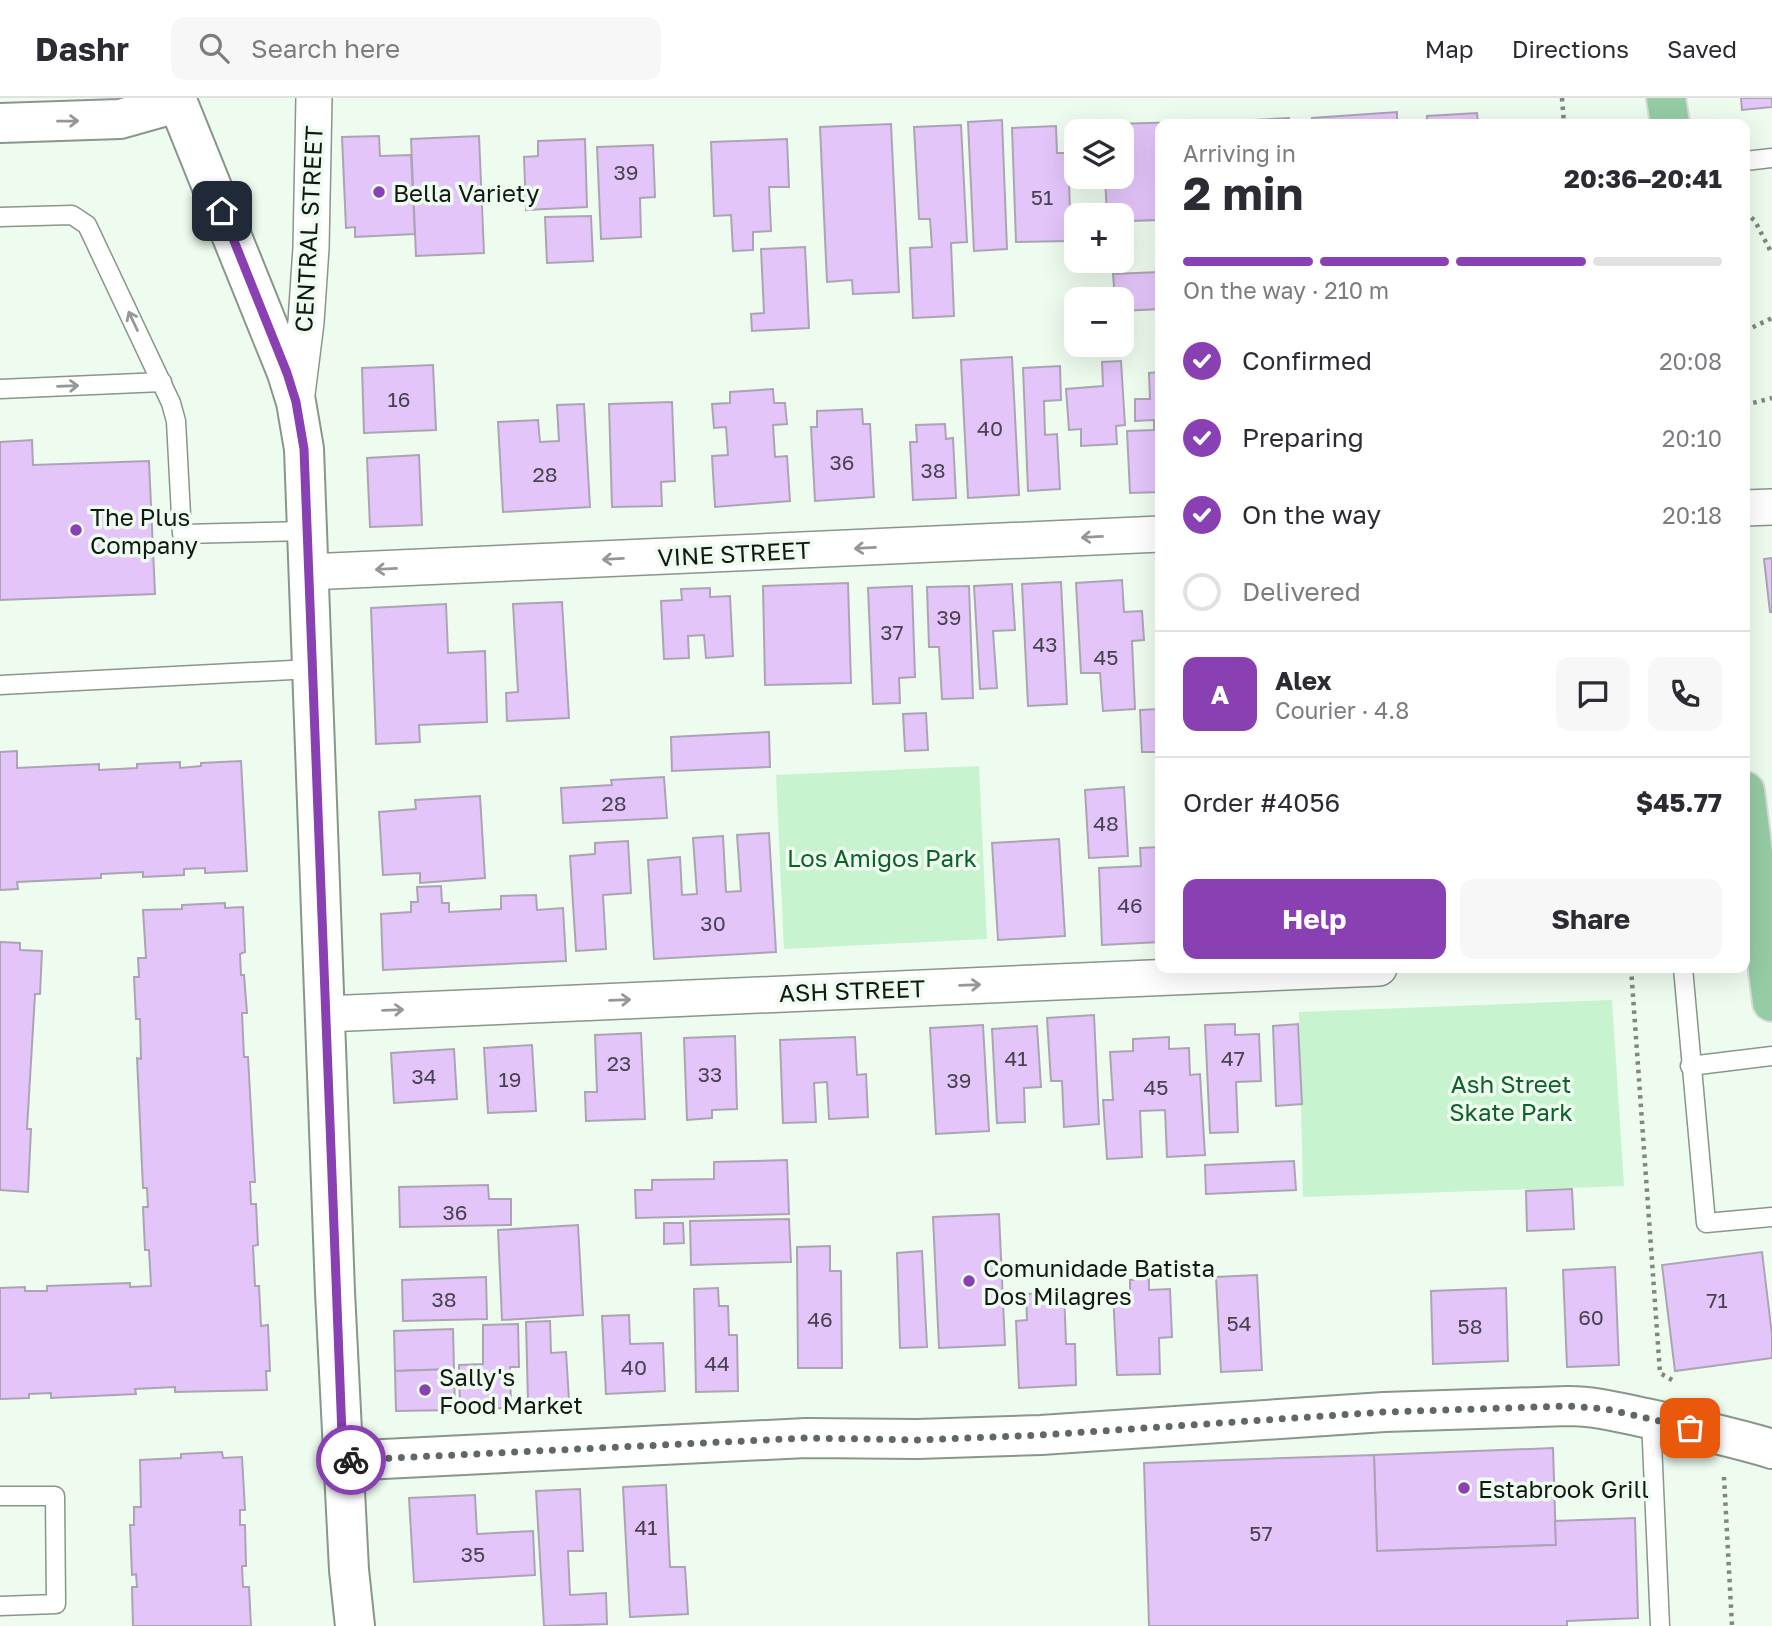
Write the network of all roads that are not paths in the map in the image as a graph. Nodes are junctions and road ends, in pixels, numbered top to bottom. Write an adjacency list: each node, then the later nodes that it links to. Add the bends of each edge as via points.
1 (314, 98): 11 (street, CENTRAL STREET, via 311,248)
2 (1667, 98): 4 (main road)
3 (182, 100): 5 (main road, one-way to 3, via 120,119); 11 (main road, CENTRAL STREET)
4 (1669, 119)
5 (0, 123)
6 (1772, 158): 7 (lane)
7 (1750, 160)
8 (0, 217): 9 (lane, one-way to 8, via 87,225 72,215)
9 (162, 383): 10 (lane, one-way to 9); 14 (lane, via 176,421 181,534)
10 (0, 389)
11 (296, 402): 14 (main road, CENTRAL STREET, via 304,449)
12 (1772, 507): 13 (street)
13 (1750, 508)
14 (307, 531): 16 (main road, CENTRAL STREET)
15 (1155, 534): 16 (street, VINE STREET, one-way to 16)
16 (308, 572): 17 (main road, CENTRAL STREET)
17 (311, 669): 18 (lane); 24 (main road, CENTRAL STREET)
18 (0, 685)
19 (1750, 873): 20 (main road)
20 (1755, 954): 23 (main road)
21 (1264, 973): 24 (street, ASH STREET, one-way to 21)
22 (1683, 973): 26 (lane)
23 (1772, 1002)
24 (325, 1014): 32 (main road, CENTRAL STREET)
25 (1772, 1056): 26 (lane)
26 (1690, 1066): 27 (lane, via 1706,1223)
27 (1772, 1217)
28 (1651, 1419): 30 (main road); 32 (main road, via 1593,1406 1561,1406 1384,1412 1041,1435 806,1438); 38 (lane)
29 (1772, 1424): 30 (main road)
30 (1722, 1435): 31 (main road)
31 (1772, 1448)
32 (343, 1461): 34 (main road, CENTRAL STREET)
33 (0, 1496): 35 (lane, via 55,1496 56,1604)
34 (350, 1577): 36 (main road); 37 (main road, CENTRAL STREET)
35 (0, 1606)
36 (346, 1626)
37 (355, 1626)
38 (1660, 1626)

